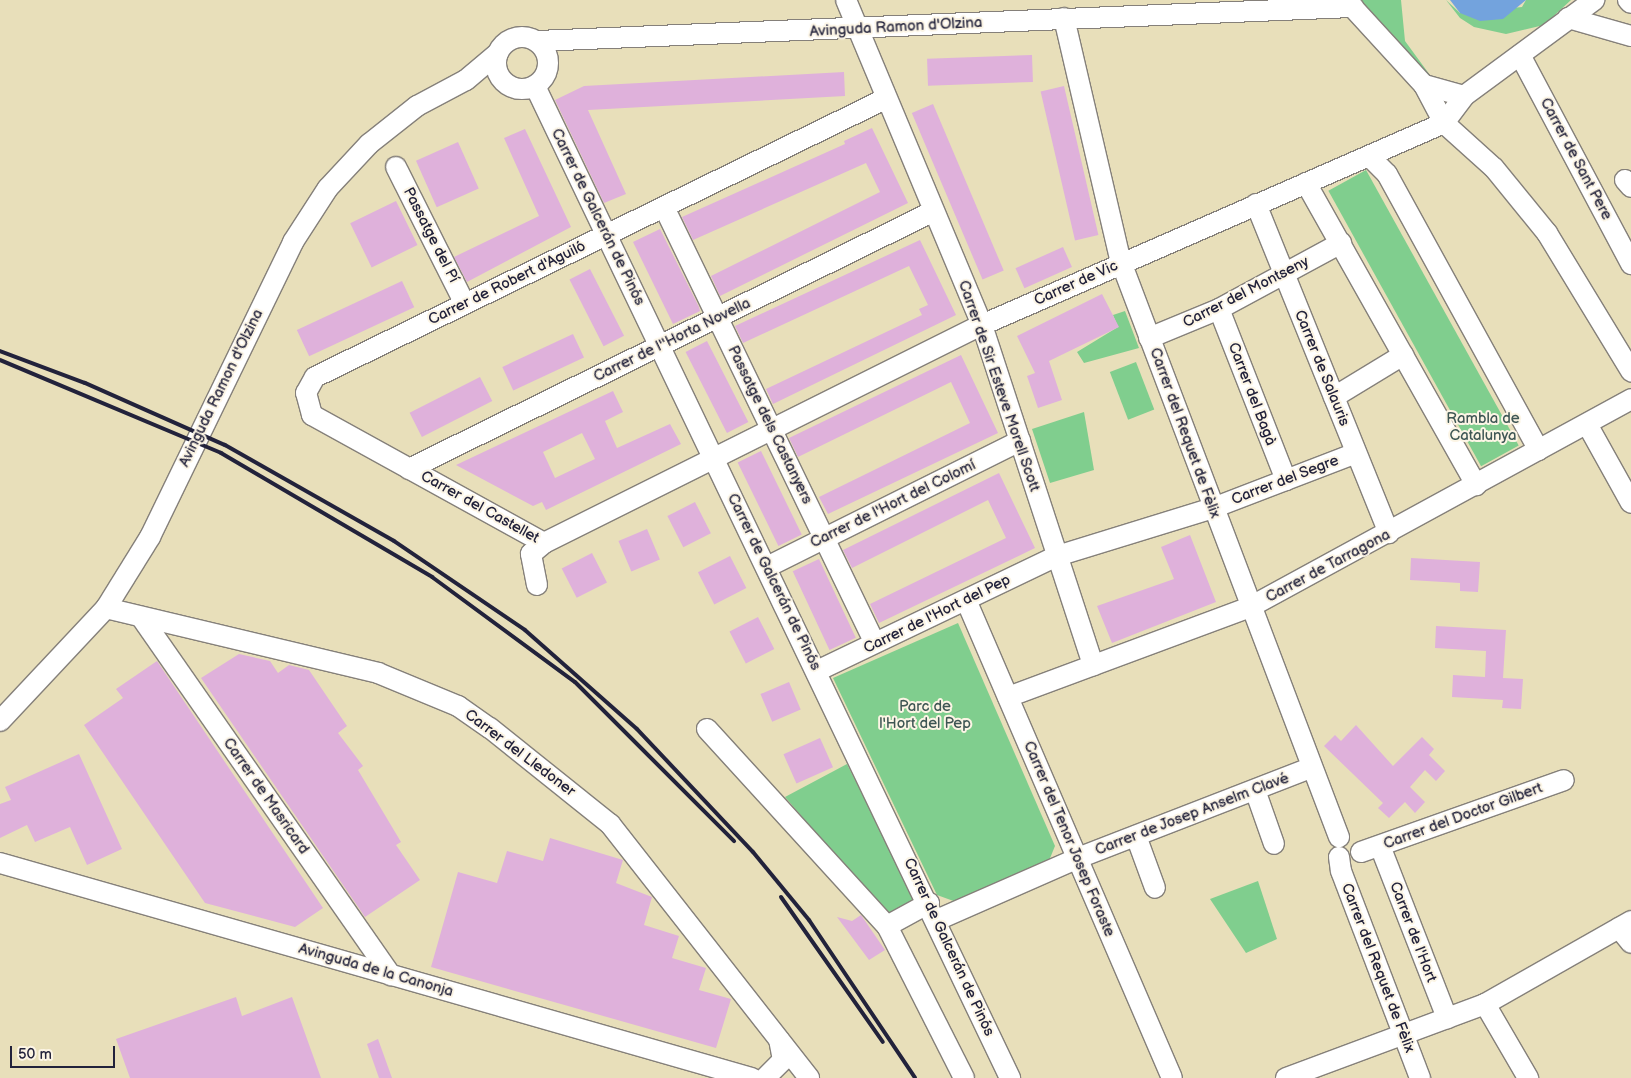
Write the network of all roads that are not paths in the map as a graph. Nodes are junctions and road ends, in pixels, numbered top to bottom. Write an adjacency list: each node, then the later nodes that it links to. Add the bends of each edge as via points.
1 (846, 0): 11 (street, Carrer de Sir Esteve Morell Scott)
2 (1227, 0): 8 (street, Avinguda Ramon d'Olzina)
3 (1579, 0): 10 (street)
4 (1594, 0): 10 (street)
5 (1628, 0): 6 (street)
6 (1631, 3)
7 (1350, 4): 8 (street, Avinguda Ramon d'Olzina); 20 (street)
8 (1200, 11): 9 (street, Avinguda Ramon d'Olzina)
9 (1064, 18): 11 (street, Avinguda Ramon d'Olzina); 35 (street, Carrer del Requet de Fèlix)
10 (1568, 18): 12 (street); 16 (street)
11 (858, 28): 14 (street, Avinguda Ramon d'Olzina); 23 (street, Carrer de Sir Esteve Morell Scott)
12 (1631, 36)
13 (538, 41): 14 (street, Avinguda Ramon d'Olzina); 15 (street, via 515,38); 17 (street, via 547,52)
14 (592, 42): 17 (street, Avinguda Ramon d'Olzina, via 567,52)
15 (498, 53): 18 (street, Avinguda Ramon d'Olzina); 19 (street, via 496,67)
16 (1520, 55): 22 (street); 36 (street, Carrer de Sant Pere)
17 (549, 66): 21 (street)
18 (466, 80): 19 (street, Avinguda Ramon d'Olzina); 68 (street, Avinguda Ramon d'Olzina, via 417,106 369,144 328,188 293,242 150,537)
19 (502, 80): 21 (street, via 517,89)
20 (1424, 85): 22 (street); 24 (street)
21 (535, 86): 33 (street, Carrer de Galcerán de Pinós)
22 (1464, 96): 24 (street)
23 (887, 98): 31 (street, Carrer de Robert d'Aguiló); 32 (street, Carrer de Sir Esteve Morell Scott)
24 (1444, 123): 25 (street, Carrer de Vic); 45 (street, via 1494,168 1547,233)
25 (1408, 140): 26 (street, Carrer de Vic); 28 (street, via 1392,156)
26 (1370, 157): 28 (street); 29 (street, Carrer de Vic)
27 (396, 167): 38 (street, Passatge del Pí)
28 (1386, 174): 52 (street)
29 (1306, 183): 30 (street, Carrer de Vic); 34 (street)
30 (1256, 204): 35 (street, Carrer de Vic); 37 (street, Carrer de Salauris)
31 (664, 206): 33 (street, Carrer de Robert d'Aguiló); 40 (street, Passatge dels Castanyers)
32 (934, 211): 40 (street, Carrer de l''Horta Novella); 41 (street, Carrer de Sir Esteve Morell Scott)
33 (606, 235): 38 (street, Carrer de Robert d'Aguiló); 43 (street, Carrer de Galcerán de Pinós)
34 (1341, 243): 37 (street, Carrer del Montseny); 44 (street)
35 (1121, 262): 41 (street, Carrer de Vic); 42 (street, Carrer del Requet de Fèlix)
36 (1631, 264)
37 (1284, 274): 39 (street, Carrer del Montseny); 47 (street, Carrer de Salauris)
38 (465, 304): 46 (street, Carrer de Robert d'Aguiló)
39 (1219, 309): 42 (street, Carrer del Montseny); 56 (street, Carrer del Bagà)
40 (718, 317): 43 (street, Carrer de l''Horta Novella); 50 (street, Passatge dels Castanyers)
41 (982, 325): 50 (street, Carrer de Vic); 51 (street, Carrer de Sir Esteve Morell Scott)
42 (1150, 338): 59 (street, Carrer del Requet de Fèlix)
43 (660, 346): 54 (street, Carrer de Galcerán de Pinós); 55 (street, Carrer de l''Horta Novella)
44 (1404, 356): 47 (street); 57 (street)
45 (1631, 371)
46 (315, 377): 55 (street, Carrer del Castellet, via 306,393 312,415)
47 (1334, 397): 53 (street, Carrer de Salauris)
48 (1631, 399): 49 (street, Carrer de Tarragona)
49 (1587, 424): 52 (street, Carrer de Tarragona); 58 (street)
50 (772, 430): 54 (street, Carrer de Vic); 61 (street, Passatge dels Castanyers)
51 (1020, 441): 61 (street, Carrer de l'Hort del Colomí); 63 (street, Carrer de Sir Esteve Morell Scott)
52 (1539, 450): 57 (street, Carrer de Tarragona)
53 (1356, 453): 56 (street, Carrer del Segre); 60 (street, Carrer de Salauris)
54 (714, 459): 62 (street, Carrer del Castellet); 64 (street, Carrer de Galcerán de Pinós)
55 (409, 468): 62 (street, Carrer del Castellet)
56 (1286, 480): 59 (street, Carrer del Segre)
57 (1476, 485): 60 (street, Carrer de Tarragona)
58 (1631, 503)
59 (1213, 508): 63 (street, Carrer del Segre); 67 (street, Carrer del Requet de Fèlix)
60 (1389, 533): 67 (street, Carrer de Tarragona)
61 (825, 538): 64 (street, Carrer de l'Hort del Colomí); 70 (street, Passatge dels Castanyers)
62 (544, 542): 65 (street, via 531,554)
63 (1057, 556): 66 (street, Carrer de l'Hort del Pep); 71 (street, Carrer de Sir Esteve Morell Scott)
64 (767, 567): 72 (street, Carrer de Galcerán de Pinós)
65 (537, 585)
66 (966, 600): 70 (street, Carrer de l'Hort del Pep); 73 (street, Carrer del Tenor Josep Foraste)
67 (1250, 607): 71 (street, Carrer de Tarragona); 76 (street, Carrer del Requet de Fèlix)
68 (106, 608): 69 (street, Carrer del Lledoner); 74 (street, Avinguda Ramon d'Olzina)
69 (141, 616): 90 (street, Carrer de Masricard); 94 (street, Carrer del Lledoner, via 378,673 458,706 610,824)
70 (875, 643): 72 (street, Carrer de l'Hort del Pep)
71 (1093, 665): 73 (street, Carrer de Tarragona)
72 (817, 671): 87 (street, Carrer de Galcerán de Pinós)
73 (1008, 697): 84 (street, Carrer del Tenor Josep Foraste)
74 (0, 721)
75 (707, 729): 88 (street)
76 (1310, 768): 78 (street, Carrer de Josep Anselm Clavé); 80 (street, Carrer del Requet de Fèlix)
77 (1564, 780): 82 (street, Carrer del Doctor Gilbert)
78 (1255, 790): 79 (street, Carrer de Josep Anselm Clavé); 81 (street)
79 (1136, 836): 84 (street, Carrer de Josep Anselm Clavé); 86 (street)
80 (1339, 837): 82 (street, Carrer de l'Hort, via 1356,836); 83 (street, Carrer del Requet de Fèlix, via 1335,849)
81 (1274, 844)
82 (1371, 849): 83 (street, Carrer del Doctor Gilbert, via 1352,860); 92 (street, Carrer de l'Hort)
83 (1339, 857): 93 (street, Carrer del Requet de Fèlix, via 1341,871)
84 (1078, 858): 87 (street, Carrer de Josep Anselm Clavé); 100 (street, Carrer del Tenor Josep Foraste)
85 (0, 864): 90 (street, Avinguda de la Canonja)
86 (1154, 888)
87 (933, 912): 88 (street, Carrer de Josep Anselm Clavé); 99 (street, Carrer de Galcerán de Pinós)
88 (887, 926): 98 (street)
89 (1627, 931): 91 (street)
90 (391, 975): 95 (street, Avinguda de la Canonja)
91 (1485, 1004): 92 (street); 103 (street)
92 (1447, 1018): 93 (street)
93 (1403, 1034): 101 (street); 102 (street, Carrer del Requet de Fèlix)
94 (777, 1036): 96 (street, Carrer del Lledoner, via 783,1060 774,1073); 97 (street, Carrer del Lledoner)
95 (752, 1078)
96 (765, 1078)
97 (809, 1078)
98 (964, 1078)
99 (1010, 1078)
100 (1172, 1078)
101 (1286, 1078)
102 (1420, 1078)
103 (1528, 1078)

